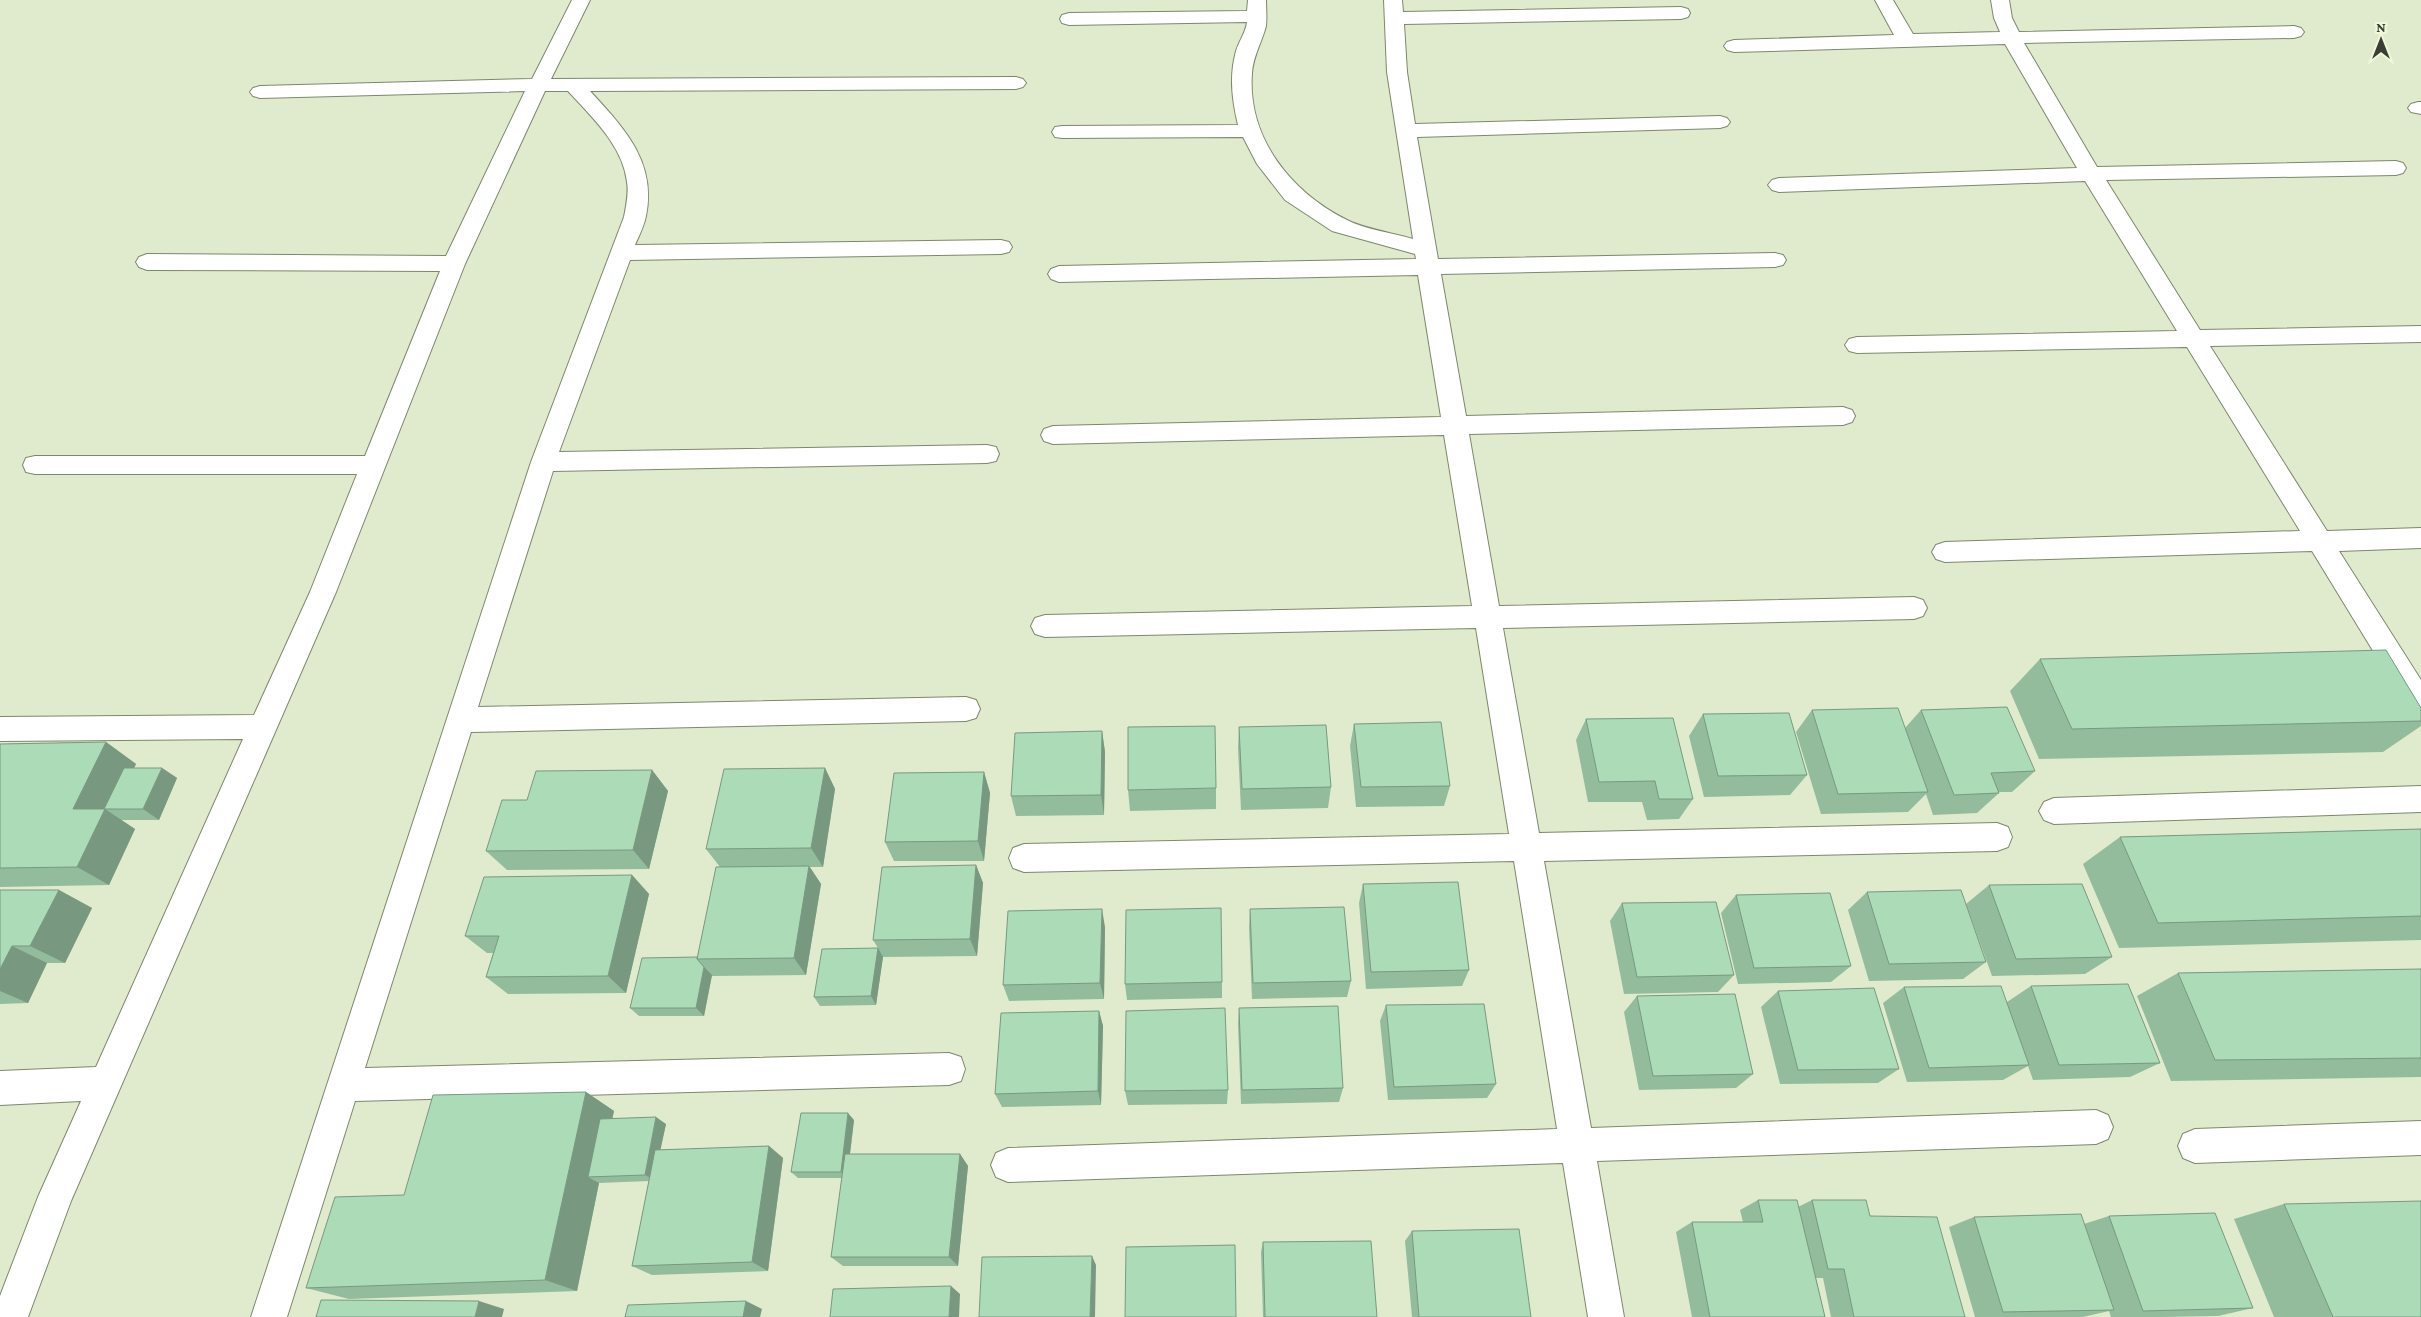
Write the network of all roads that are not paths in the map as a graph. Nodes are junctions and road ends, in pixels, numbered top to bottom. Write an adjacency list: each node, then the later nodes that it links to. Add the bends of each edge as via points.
1 (581, 0): 13 (street)
2 (1884, 0): 10 (street)
3 (2000, 0): 9 (street)
4 (1257, 8): 7 (street); 17 (street, via 1256,26 1242,72 1242,100)
5 (1394, 9): 6 (street); 18 (street, via 1397,72)
6 (1681, 13)
7 (1069, 19)
8 (2294, 32): 9 (street)
9 (2012, 39): 10 (street); 21 (street)
10 (1907, 40): 11 (street)
11 (1734, 46)
12 (1016, 84): 14 (street)
13 (538, 85): 14 (street); 15 (street); 28 (street)
14 (574, 85): 24 (street, via 602,116 630,158 638,182 635,217)
15 (260, 92)
16 (1720, 122): 18 (street)
17 (1250, 131): 19 (street); 25 (street, via 1264,159 1293,195 1340,226)
18 (1407, 131): 25 (street)
19 (1062, 132)
20 (2396, 168): 21 (street)
21 (2091, 174): 22 (street); 31 (street)
22 (1780, 185)
23 (1001, 246): 24 (street)
24 (623, 253): 37 (street)
25 (1428, 259): 26 (street); 29 (street); 34 (street)
26 (1775, 260)
27 (147, 262): 28 (street)
28 (454, 264): 39 (street)
29 (1059, 274)
30 (2421, 334): 31 (street)
31 (2195, 339): 32 (street); 41 (street)
32 (1856, 346)
33 (1842, 416): 34 (street)
34 (1454, 426): 35 (street); 44 (street)
35 (1053, 435)
36 (986, 454): 37 (street)
37 (543, 462): 48 (street)
38 (34, 465): 39 (street)
39 (374, 465): 49 (street)
40 (2421, 538): 41 (street)
41 (2321, 542): 42 (street); 46 (street)
42 (1945, 552)
43 (1914, 608): 44 (street)
44 (1487, 617): 45 (street); 54 (street)
45 (1045, 626)
46 (2421, 704)
47 (966, 710): 48 (street)
48 (459, 720): 58 (street)
49 (264, 727): 50 (street); 57 (street)
50 (0, 729)
51 (2421, 799): 52 (street)
52 (2054, 810)
53 (1997, 837): 54 (street)
54 (1525, 847): 55 (street); 62 (street)
55 (1024, 858)
56 (949, 1070): 58 (street)
57 (104, 1083): 59 (street); 65 (street, via 55,1197)
58 (343, 1085): 66 (street)
59 (0, 1088)
60 (2096, 1127): 62 (street)
61 (2421, 1138): 63 (street)
62 (1577, 1146): 64 (street); 67 (street)
63 (2196, 1146)
64 (1008, 1164)
65 (10, 1317)
66 (269, 1317)
67 (1606, 1317)

